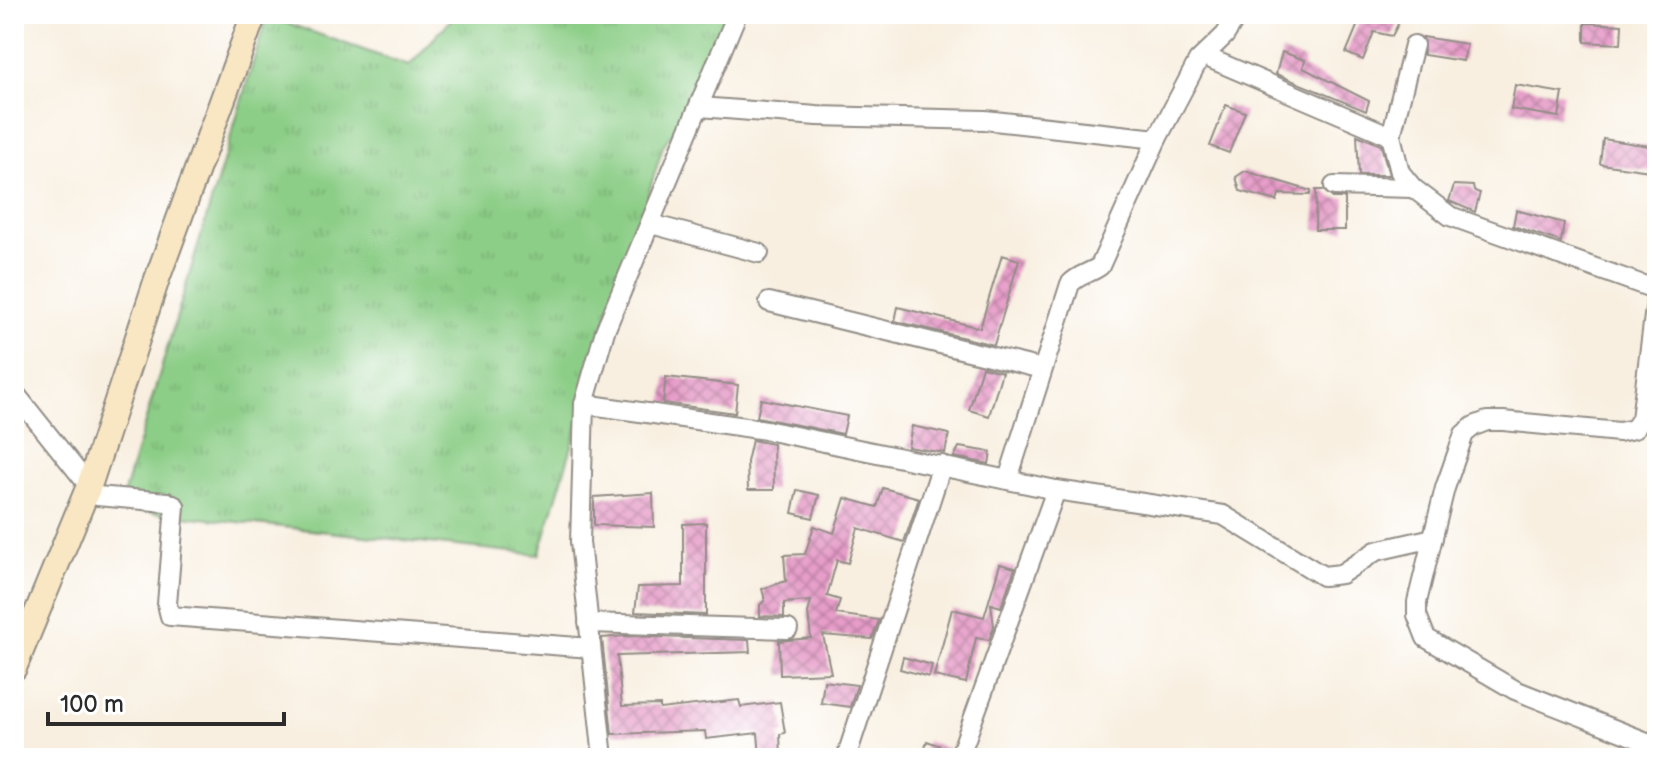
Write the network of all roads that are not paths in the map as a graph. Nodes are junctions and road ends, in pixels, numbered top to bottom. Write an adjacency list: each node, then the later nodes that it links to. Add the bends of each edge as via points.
1 (254, 14): 20 (street, via 157,279)
2 (737, 14): 6 (street)
3 (1238, 14): 5 (street)
4 (1414, 45): 7 (street)
5 (1204, 56): 7 (street); 8 (street)
6 (700, 107): 8 (street, via 985,120); 11 (street)
7 (1391, 136): 10 (street, via 1400,172)
8 (1157, 139): 15 (street, via 1100,266 1070,284)
9 (1334, 186): 10 (street)
10 (1413, 188): 13 (street, via 1450,216)
11 (651, 224): 12 (street); 17 (street, via 605,331)
12 (759, 253)
13 (1657, 291): 22 (street, via 1638,424 1619,432 1503,421 1474,426 1456,453)
14 (769, 302): 15 (street)
15 (1042, 369): 19 (street)
16 (14, 392): 20 (street)
17 (584, 404): 18 (street, via 766,430); 23 (street, via 580,542)
18 (942, 465): 19 (street); 29 (street)
19 (1008, 479): 21 (street)
20 (89, 486): 25 (street, via 97,496 175,506 167,604 170,616 178,620); 26 (street)
21 (1056, 490): 22 (street, via 1208,510 1333,578 1376,551); 30 (street)
22 (1433, 538): 27 (street, via 1417,602 1426,638 1515,690)
23 (588, 623): 24 (street); 25 (street)
24 (788, 629)
25 (591, 648): 28 (street)
26 (15, 660)
27 (1657, 746)
28 (603, 758)
29 (846, 758)
30 (959, 758)

